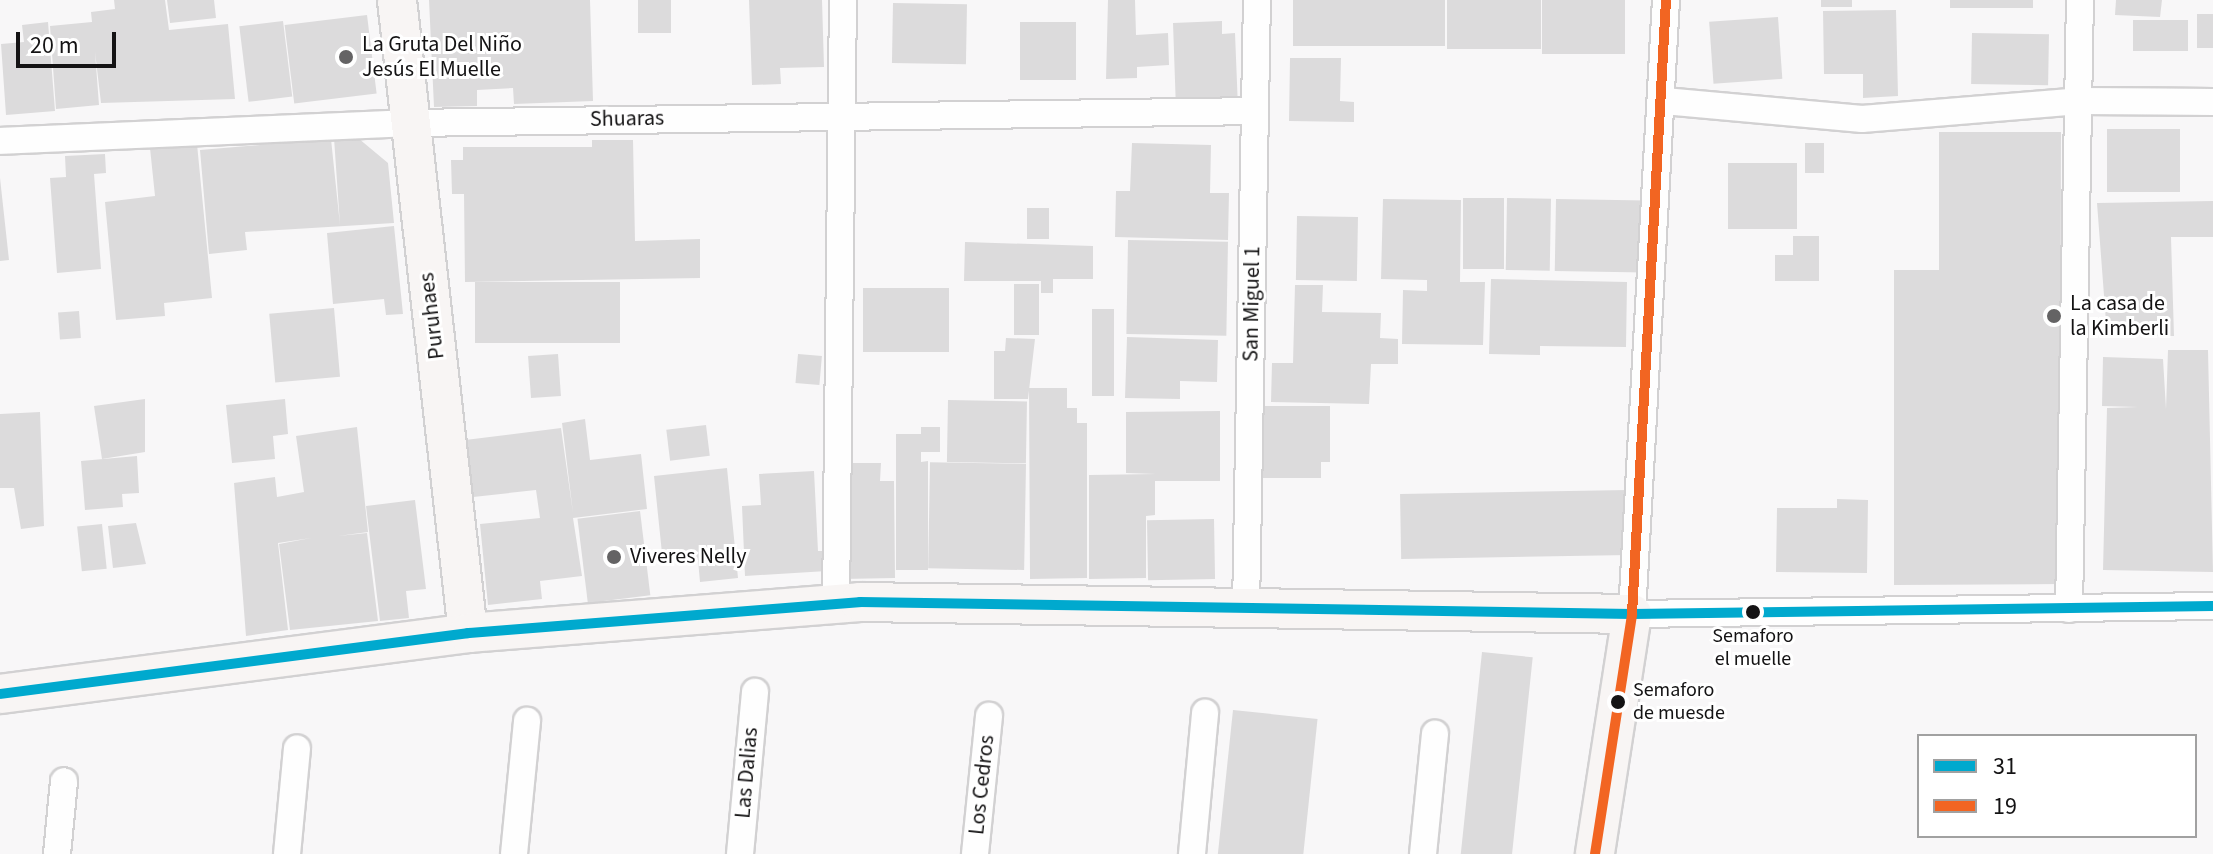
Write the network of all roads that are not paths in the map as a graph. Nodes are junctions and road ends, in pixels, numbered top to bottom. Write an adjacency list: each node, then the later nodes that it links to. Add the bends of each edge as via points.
1 (397, 0): 11 (street, Puruhaes)
2 (843, 0): 10 (street)
3 (1257, 0): 9 (street, San Miguel 1)
4 (1666, 0): 6 (street)
5 (2080, 0): 7 (street)
6 (1664, 101): 7 (street, via 1862,119); 17 (street)
7 (2079, 101): 8 (street); 16 (street)
8 (2213, 102)
9 (1255, 111): 10 (street, Shuaras); 15 (street, San Miguel 1)
10 (840, 114): 11 (street, Shuaras); 13 (street)
11 (410, 123): 12 (street, Shuaras); 18 (street, Puruhaes)
12 (0, 141)
13 (836, 604): 15 (street); 18 (street)
14 (2213, 606): 16 (street)
15 (1246, 609): 17 (street)
16 (2069, 609): 17 (street)
17 (1632, 614): 34 (street)
18 (468, 633): 20 (street)
19 (755, 692): 30 (street, Las Dalias)
20 (0, 694)
21 (1205, 713): 32 (street)
22 (989, 716): 31 (street, Los Cedros)
23 (527, 721): 29 (street)
24 (1435, 734): 33 (street)
25 (297, 748): 28 (street)
26 (64, 781): 27 (street)
27 (57, 854)
28 (287, 854)
29 (514, 854)
30 (740, 854)
31 (975, 854)
32 (1192, 854)
33 (1423, 854)
34 (1595, 854)

